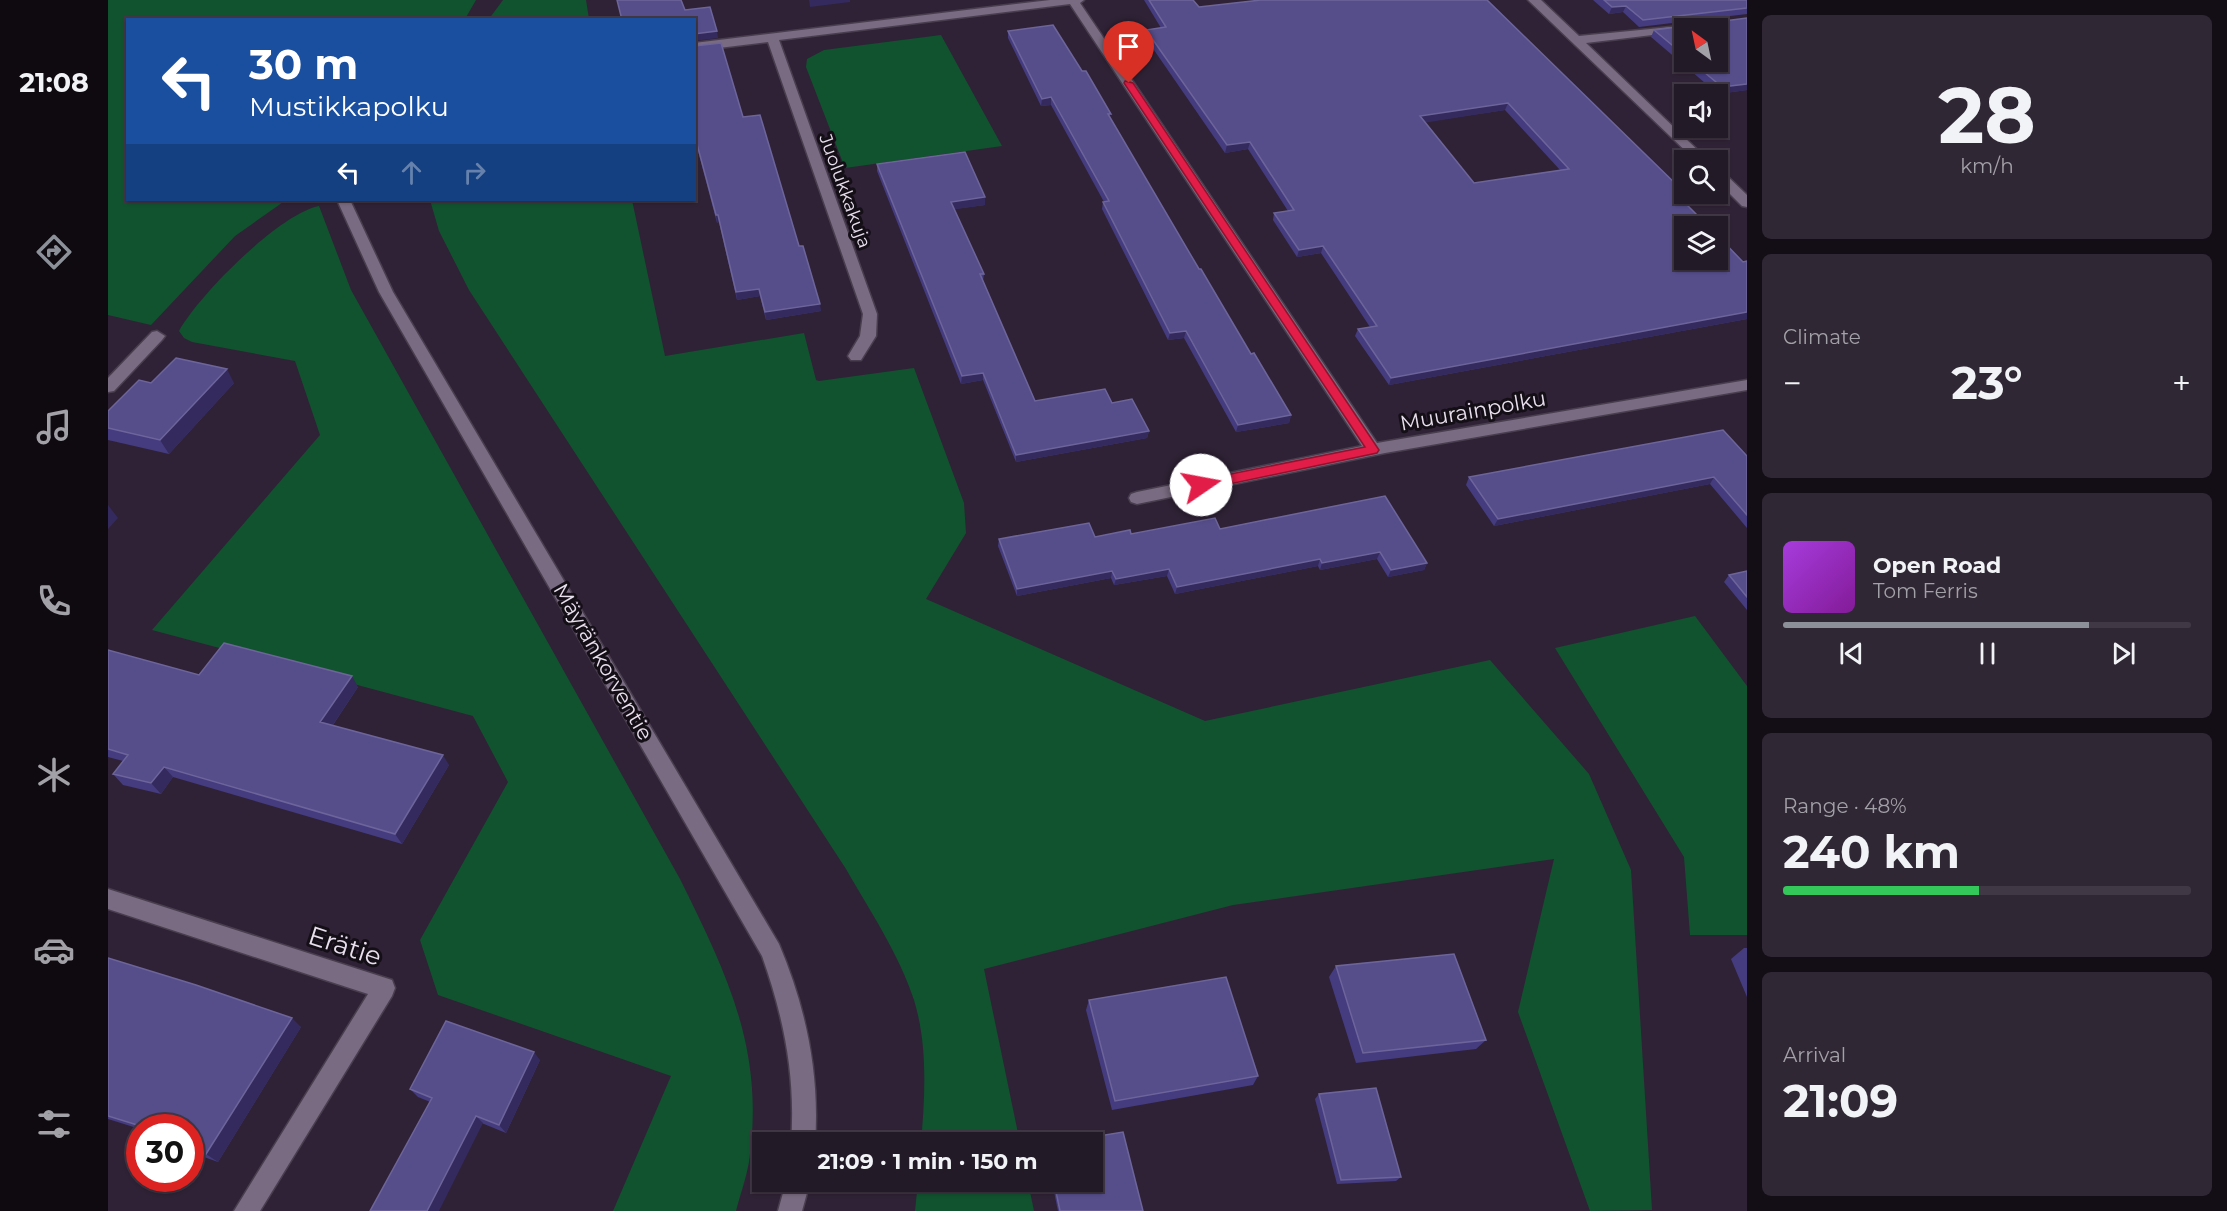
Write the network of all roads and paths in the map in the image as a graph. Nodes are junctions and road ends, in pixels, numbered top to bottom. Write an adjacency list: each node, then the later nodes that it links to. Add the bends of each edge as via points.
1 (1075, 0): 4 (street); 16 (street)
2 (1534, 0): 5 (street)
3 (1674, 28): 5 (street)
4 (772, 37): 6 (street); 12 (street, Juolukkakuja, via 870,314 868,336)
5 (1578, 40): 7 (street)
6 (696, 47)
7 (1692, 150)
8 (1728, 185): 10 (street)
9 (343, 201): 19 (street, Mäyränkorventie, via 386,292 771,951 799,1034 804,1079)
10 (1747, 203)
11 (157, 336): 14 (street)
12 (856, 356)
13 (1740, 386): 15 (street); 16 (street, Muurainpolku)
14 (108, 387)
15 (1747, 401)
16 (1373, 450): 17 (street, Muurainpolku)
17 (1137, 498)
18 (108, 898): 21 (street, Erätie, via 384,988)
19 (803, 1132)
20 (795, 1192): 22 (street)
21 (246, 1211)
22 (790, 1211)

